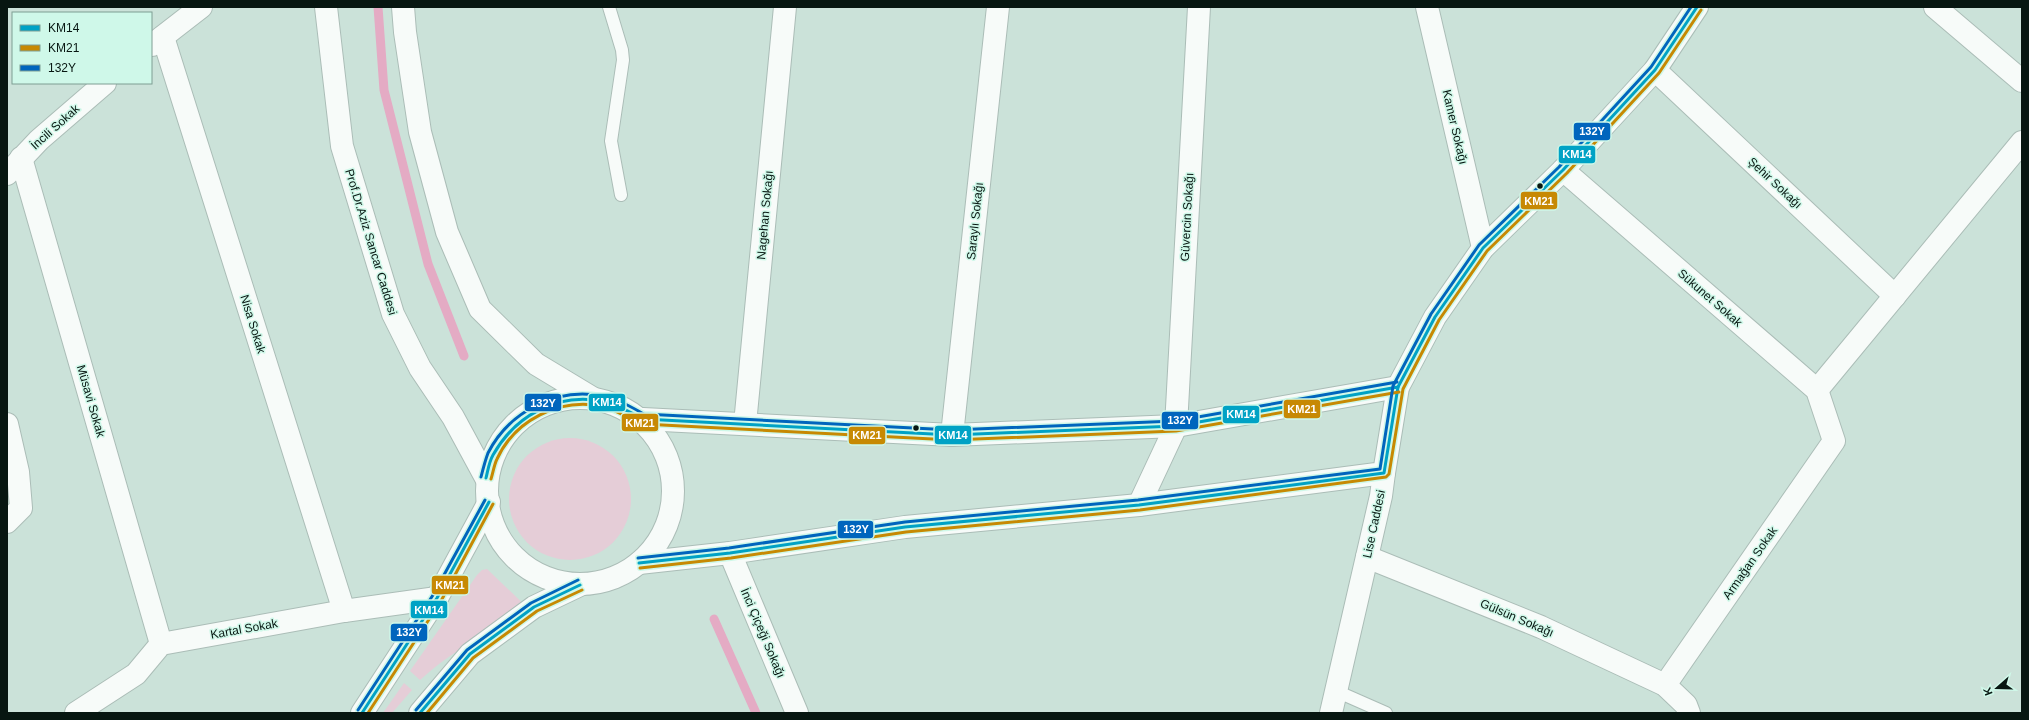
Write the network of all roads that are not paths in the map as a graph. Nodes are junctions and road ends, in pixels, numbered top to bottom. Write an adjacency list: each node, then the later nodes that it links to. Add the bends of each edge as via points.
1 (201, 7): 11 (street)
2 (326, 7): 30 (street, Prof.Dr.Aziz Sancar Caddesi, via 342,146 393,314 420,368 453,417)
3 (403, 7): 23 (street, via 404,32 420,132 447,232 480,308 536,364)
4 (609, 7): 18 (lane, via 623,60 611,141)
5 (784, 7): 26 (street, Nagehan Sokağı)
6 (998, 7): 28 (street, Saraylı Sokağı)
7 (1199, 7): 27 (street, Güvercin Sokağı)
8 (1427, 7): 19 (street, Kamer Sokağı)
9 (1697, 7): 12 (street, Lise Caddesi)
10 (1935, 7): 13 (street)
11 (157, 42): 39 (street, Nisa Sokak)
12 (1655, 70): 17 (street, Lise Caddesi); 20 (street, Şehir Sokağı)
13 (2022, 81)
14 (104, 84): 16 (street, İncili Sokak, via 39,140)
15 (2022, 142): 20 (street)
16 (11, 170): 40 (street, Müsavi Sokak)
17 (1563, 170): 19 (street, Lise Caddesi); 22 (street, Sükunet Sokak)
18 (621, 195)
19 (1483, 248): 21 (street, Lise Caddesi, via 1436,318)
20 (1895, 296): 22 (street)
21 (1398, 387): 27 (street); 29 (street, Lise Caddesi)
22 (1817, 390): 41 (street, Armağan Sokak, via 1834,440)
23 (595, 400): 24 (street, via 612,402); 30 (street, via 573,399 553,402 535,410 503,440 493,456)
24 (643, 419): 26 (street); 36 (street, via 652,428 668,456 673,501 664,532)
25 (7, 424): 33 (street, via 18,472 21,508)
26 (745, 424): 28 (street)
27 (1176, 426): 28 (street); 32 (street)
28 (952, 435)
29 (1384, 473): 32 (street); 35 (street, Lise Caddesi)
30 (486, 478): 31 (street)
31 (489, 502): 37 (street, via 501,541 521,564 546,579); 38 (street)
32 (1138, 505): 34 (street, via 905,527)
33 (7, 522)
34 (730, 552): 36 (street); 46 (street, İnci Çiçeği Sokağı)
35 (1367, 557): 41 (street, Gülsün Sokağı, via 1541,627); 42 (street, Lise Caddesi)
36 (639, 563): 37 (street, via 620,575)
37 (580, 585): 45 (street, via 534,607 470,654)
38 (437, 598): 39 (street, Kartal Sokak); 44 (street)
39 (344, 611): 40 (street, Kartal Sokak)
40 (161, 644): 43 (street, via 136,674)
41 (1665, 685): 49 (street, Gülsün Sokağı, via 1686,705)
42 (1336, 691): 47 (street, Lise Caddesi); 48 (lane)
43 (76, 713)
44 (362, 713)
45 (420, 713)
46 (797, 713)
47 (1331, 713)
48 (1386, 713)
49 (1689, 713)

